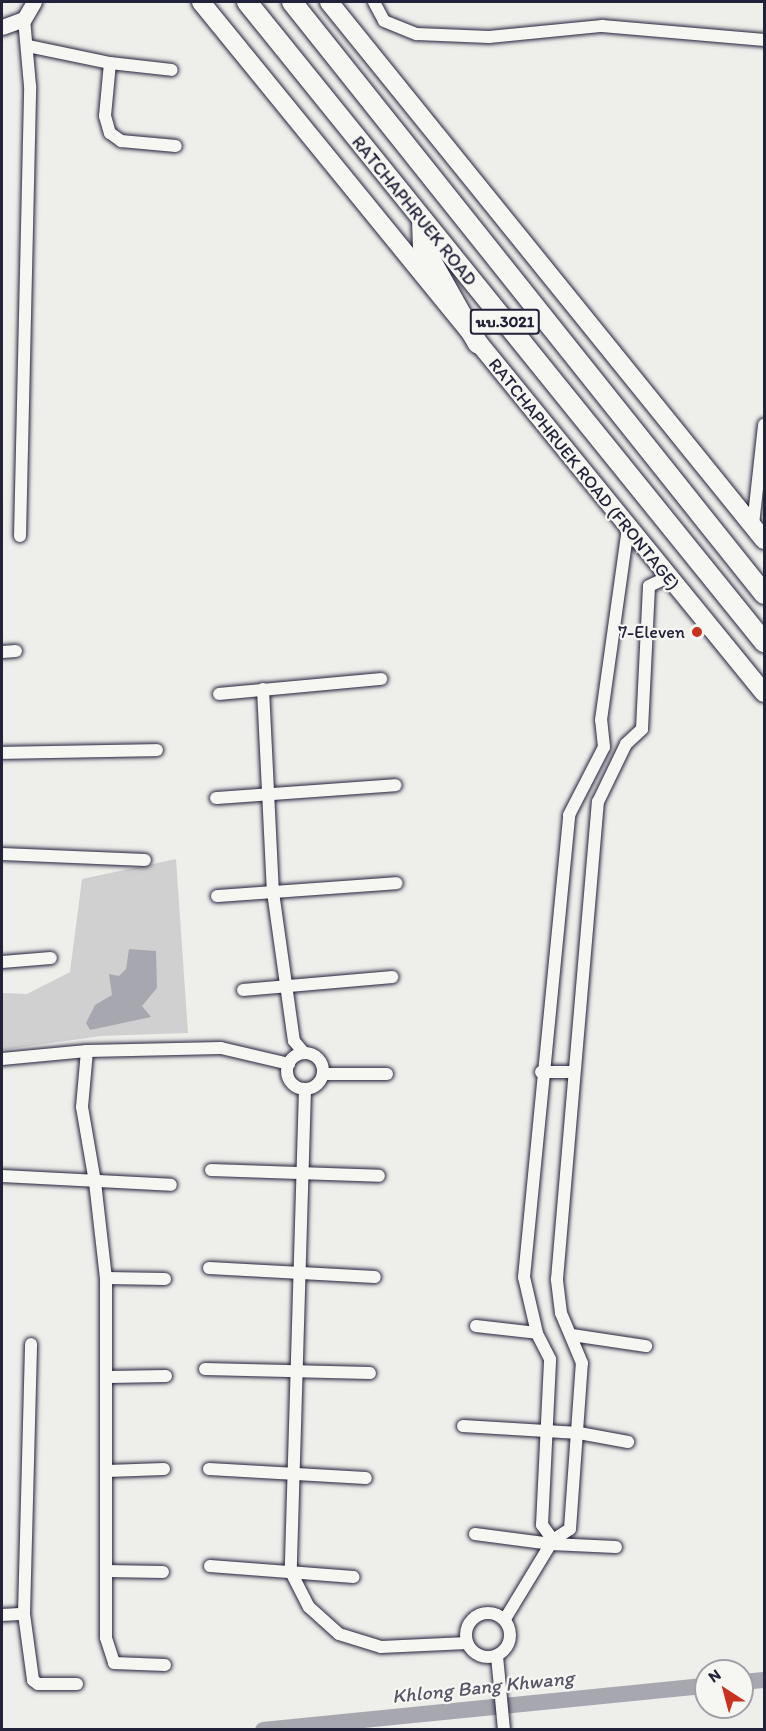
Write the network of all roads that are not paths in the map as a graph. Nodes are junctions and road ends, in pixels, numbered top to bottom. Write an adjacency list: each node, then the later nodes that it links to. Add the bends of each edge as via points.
1 (34, 2): 7 (street)
2 (201, 2): 15 (main road, RATCHAPHRUEK ROAD (FRONTAGE) / นบ.3021)
3 (247, 2): 14 (main road, RATCHAPHRUEK ROAD / นบ.3021)
4 (292, 2): 22 (main road, RATCHAPHRUEK ROAD / นบ.3021)
5 (329, 2): 17 (main road)
6 (374, 2): 9 (street, via 384,21 417,34 489,37 602,26)
7 (24, 19): 8 (street); 10 (street)
8 (2, 27)
9 (765, 40)
10 (28, 46): 11 (street); 19 (street)
11 (111, 63): 12 (street); 13 (street, via 105,116 110,133 121,141)
12 (171, 70)
13 (176, 146)
14 (422, 220): 15 (main road, via 423,246); 23 (main road, RATCHAPHRUEK ROAD / นบ.3021)
15 (478, 344): 18 (main road, RATCHAPHRUEK ROAD (FRONTAGE) / นบ.3021)
16 (765, 425): 17 (street)
17 (753, 525): 20 (main road)
18 (628, 529): 21 (main road, RATCHAPHRUEK ROAD (FRONTAGE) / นบ.3021); 49 (street, via 601,720 604,747 569,815)
19 (20, 536)
20 (765, 540)
21 (668, 577): 28 (main road, RATCHAPHRUEK ROAD (FRONTAGE) / นบ.3021); 50 (street, via 649,586 642,729 626,744 598,802)
22 (765, 594)
23 (765, 642)
24 (16, 651): 25 (street)
25 (2, 652)
26 (381, 679): 27 (street)
27 (262, 689): 29 (street); 33 (street)
28 (765, 693)
29 (219, 694)
30 (157, 750): 31 (street)
31 (2, 753)
32 (396, 785): 33 (street)
33 (270, 794): 34 (street); 38 (street)
34 (216, 798)
35 (2, 854): 36 (street)
36 (145, 860)
37 (397, 883): 38 (street)
38 (273, 892): 39 (street); 43 (street)
39 (218, 896)
40 (51, 958): 41 (street)
41 (2, 962)
42 (393, 977): 43 (street)
43 (288, 987): 44 (street); 46 (street, via 294,1041)
44 (243, 990)
45 (87, 1051): 47 (street); 48 (street, via 221,1048); 58 (street, via 82,1107)
46 (304, 1053): 48 (street); 51 (street, via 319,1059)
47 (2, 1059)
48 (289, 1064): 53 (street, via 290,1080)
49 (541, 1072): 50 (street); 66 (street, via 524,1277)
50 (573, 1072): 67 (street, via 557,1279 561,1313)
51 (323, 1074): 52 (street); 53 (street, via 319,1083)
52 (387, 1074)
53 (305, 1089): 55 (street)
54 (211, 1170): 55 (street)
55 (304, 1172): 57 (street); 61 (street)
56 (2, 1176): 58 (street)
57 (379, 1176)
58 (95, 1182): 59 (street); 63 (street)
59 (171, 1185)
60 (208, 1268): 61 (street)
61 (301, 1271): 62 (street); 71 (street)
62 (375, 1277)
63 (106, 1278): 64 (street); 74 (street)
64 (165, 1279)
65 (476, 1326): 66 (street)
66 (537, 1333): 76 (street, via 550,1359)
67 (572, 1335): 69 (street); 77 (street, via 582,1363)
68 (31, 1344): 92 (street)
69 (646, 1346)
70 (205, 1369): 71 (street)
71 (298, 1372): 72 (street); 82 (street)
72 (370, 1372)
73 (166, 1376): 74 (street)
74 (109, 1377): 81 (street)
75 (463, 1426): 76 (street)
76 (548, 1430): 77 (street); 85 (street, via 542,1525)
77 (579, 1432): 78 (street); 85 (street, via 570,1529)
78 (628, 1442)
79 (164, 1469): 81 (street)
80 (208, 1469): 82 (street)
81 (107, 1471): 88 (street)
82 (296, 1471): 83 (street); 90 (street)
83 (366, 1478)
84 (476, 1534): 85 (street)
85 (552, 1542): 86 (street); 94 (street)
86 (616, 1547)
87 (210, 1566): 90 (street)
88 (106, 1571): 89 (street); 97 (street, via 108,1654 114,1663 124,1666)
89 (163, 1572)
90 (291, 1572): 91 (street); 95 (street, via 309,1607 339,1634 381,1647)
91 (354, 1577)
92 (24, 1614): 93 (street); 98 (street, via 33,1680 38,1684)
93 (2, 1615)
94 (505, 1619): 95 (street, via 491,1612 476,1616 467,1628); 96 (street, via 510,1640)
95 (467, 1643): 96 (street, via 482,1657)
96 (497, 1656): 99 (street)
97 (165, 1665)
98 (77, 1684)
99 (504, 1726)

